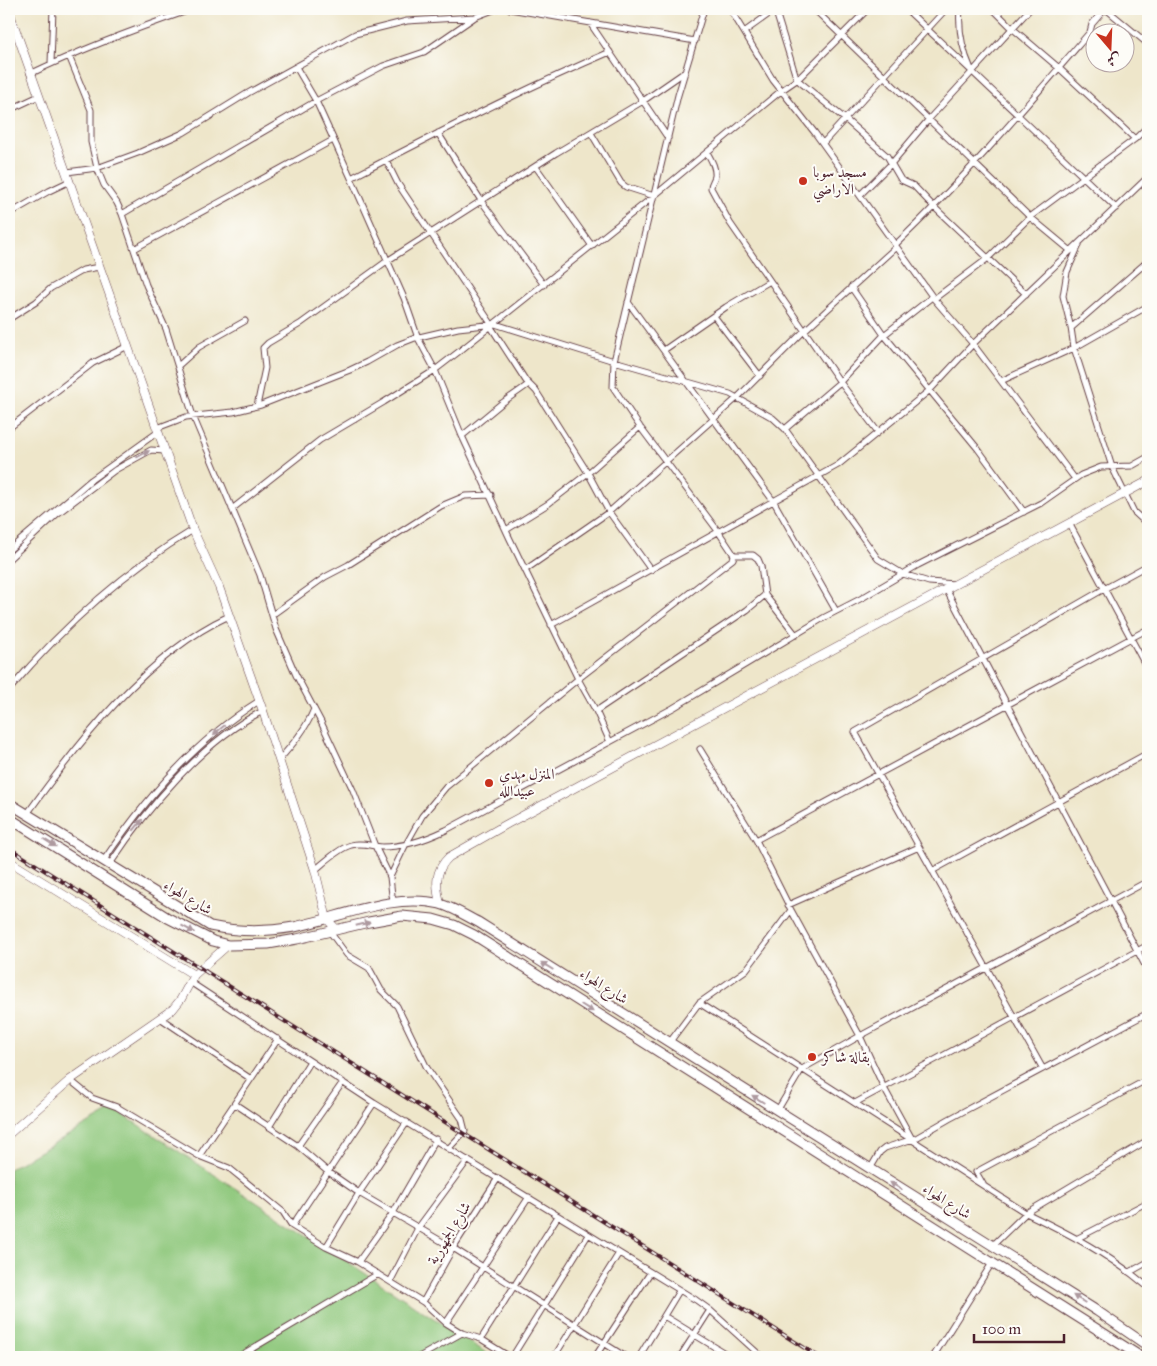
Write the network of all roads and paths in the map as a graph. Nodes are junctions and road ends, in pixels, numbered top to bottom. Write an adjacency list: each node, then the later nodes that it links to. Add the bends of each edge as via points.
1 (53, 9): 29 (street)
2 (193, 9): 28 (street)
3 (496, 9): 17 (street)
4 (512, 9): 18 (street)
5 (704, 9): 25 (street)
6 (730, 9): 21 (street)
7 (775, 9): 21 (street); 36 (street)
8 (814, 9): 23 (street)
9 (868, 9): 23 (street)
10 (906, 9): 20 (street)
11 (946, 9): 20 (street)
12 (960, 9): 33 (street, via 958,24 963,51)
13 (993, 9): 19 (street)
14 (1030, 9): 19 (street)
15 (1106, 9): 24 (street); 31 (street)
16 (9, 12): 34 (street)
17 (475, 17): 30 (street, via 408,21 380,27 355,34); 39 (street, via 424,52 383,66)
18 (590, 23): 25 (street); 27 (street)
19 (1012, 28): 31 (street); 33 (street)
20 (928, 30): 33 (street); 35 (street)
21 (744, 32): 37 (street, via 766,71)
22 (1148, 33): 24 (street)
23 (842, 36): 35 (street); 36 (street)
24 (1142, 39): 26 (street)
25 (695, 40): 32 (street)
26 (1148, 44)
27 (610, 52): 40 (street); 47 (street)
28 (69, 56): 29 (street); 57 (street, via 91,110 91,142)
29 (52, 63): 34 (street)
30 (296, 66): 39 (street); 57 (street, via 183,133)
31 (1059, 68): 42 (street); 49 (street)
32 (685, 72): 40 (street); 48 (street)
33 (972, 72): 42 (street); 44 (street)
34 (30, 74): 38 (street)
35 (883, 76): 43 (street); 44 (street)
36 (798, 79): 37 (street); 43 (street)
37 (782, 90): 51 (street); 52 (street)
38 (39, 96): 41 (street); 58 (street)
39 (316, 101): 50 (street); 69 (street)
40 (643, 101): 46 (street); 48 (street)
41 (9, 110)
42 (1018, 116): 54 (street); 61 (street)
43 (846, 119): 51 (street); 55 (street, via 887,156)
44 (929, 119): 54 (street); 55 (street)
45 (1148, 126): 49 (street)
46 (590, 132): 56 (street); 64 (street, via 621,183)
47 (438, 133): 53 (street); 65 (street)
48 (668, 138): 64 (street)
49 (1135, 139): 61 (street)
50 (333, 140): 60 (street); 75 (street)
51 (823, 143): 63 (street)
52 (707, 152): 64 (street); 81 (street, via 714,167 711,188 730,223)
53 (386, 160): 60 (street); 71 (street, via 398,184)
54 (975, 162): 66 (street); 70 (street)
55 (891, 164): 63 (street); 66 (street, via 901,180 914,186)
56 (536, 167): 65 (street); 73 (street)
57 (97, 168): 58 (street); 69 (street)
58 (67, 172): 62 (street)
59 (1148, 177): 67 (street)
60 (351, 178): 79 (street)
61 (1083, 178): 67 (street); 70 (street)
62 (70, 181): 68 (street); 80 (street)
63 (860, 195): 74 (street)
64 (654, 196): 73 (street); 86 (street)
65 (482, 202): 71 (street); 82 (street)
66 (934, 207): 74 (street); 77 (street)
67 (1116, 208): 72 (street)
68 (9, 214)
69 (122, 214): 75 (street)
70 (1030, 217): 76 (street); 77 (street)
71 (432, 233): 79 (street); 91 (street)
72 (1080, 242): 76 (street); 92 (street, via 1067,272 1063,296)
73 (592, 246): 82 (street)
74 (896, 246): 83 (street); 85 (street)
75 (134, 249): 101 (street)
76 (1071, 251): 84 (street)
77 (987, 259): 84 (street); 85 (street)
78 (1148, 261): 92 (street)
79 (387, 262): 95 (street); 110 (street, via 263,348 265,368)
80 (100, 267): 89 (street, via 83,270 51,288); 97 (street)
81 (770, 281): 88 (street); 93 (street)
82 (544, 285): 91 (street)
83 (851, 287): 93 (street); 94 (street)
84 (1026, 294): 96 (street)
85 (933, 298): 94 (street); 96 (street)
86 (628, 302): 99 (street); 100 (street)
87 (1148, 306): 98 (street)
88 (714, 316): 99 (street); 103 (street)
89 (9, 319)
90 (245, 321): 101 (street, via 199,348)
91 (493, 325): 95 (street, via 458,328); 100 (street); 102 (street); 107 (street)
92 (1071, 328): 98 (street)
93 (805, 330): 103 (street); 105 (street)
94 (884, 334): 105 (street); 108 (street)
95 (418, 338): 102 (street); 110 (street, via 397,345 350,370)
96 (973, 344): 106 (street); 108 (street)
97 (128, 346): 114 (street, via 93,363); 115 (street)
98 (1074, 348): 106 (street); 122 (street)
99 (664, 350): 104 (street)
100 (614, 362): 104 (street); 113 (street, via 614,386)
101 (178, 366): 111 (street)
102 (435, 370): 118 (street); 130 (street, via 320,440)
103 (760, 376): 109 (street)
104 (687, 382): 109 (street); 112 (street)
105 (840, 382): 116 (street); 117 (street)
106 (1001, 382): 125 (street)
107 (529, 384): 118 (street); 123 (street)
108 (930, 390): 117 (street); 132 (street, via 978,448)
109 (737, 398): 112 (street); 116 (street, via 773,418)
110 (257, 406): 111 (street)
111 (193, 416): 115 (street); 130 (street)
112 (714, 419): 121 (street); 129 (street)
113 (640, 427): 121 (street); 123 (street)
114 (9, 428)
115 (158, 430): 119 (street); 138 (street, via 91,480)
116 (785, 430): 124 (street)
117 (878, 432): 124 (street)
118 (462, 436): 128 (street)
119 (165, 451): 135 (street); 140 (street, one-way to 119, via 57,514 115,470 151,450)
120 (1148, 457): 122 (street, via 1132,466)
121 (666, 460): 131 (street); 137 (street)
122 (1112, 467): 125 (street, via 1101,467); 127 (street)
123 (588, 473): 131 (street); 136 (street, via 548,504)
124 (818, 477): 129 (street); 144 (street, via 878,559)
125 (1075, 479): 132 (street)
126 (1148, 481): 127 (street)
127 (1124, 494): 133 (street); 134 (street, via 1137,516)
128 (491, 495): 136 (street); 150 (street, via 465,496 441,506 348,566 324,577)
129 (774, 502): 137 (street); 149 (street)
130 (232, 509): 150 (street, via 260,575)
131 (610, 512): 142 (street); 143 (street)
132 (1024, 512): 144 (street)
133 (1069, 524): 145 (street); 147 (street)
134 (1148, 525)
135 (193, 530): 151 (street); 159 (street, via 119,582 52,643)
136 (506, 530): 142 (street)
137 (718, 531): 139 (street); 143 (street)
138 (9, 550)
139 (734, 555): 148 (street, via 753,555 758,559); 158 (street, via 732,560)
140 (9, 559)
141 (1148, 565): 147 (street)
142 (525, 570): 152 (street)
143 (651, 570): 152 (street)
144 (902, 574): 145 (street, via 929,582); 149 (street)
145 (956, 584): 146 (street)
146 (946, 589): 156 (street); 186 (street, via 449,857 438,872 436,887)
147 (1104, 589): 155 (street); 156 (street)
148 (765, 595): 154 (street); 164 (street)
149 (836, 611): 154 (street)
150 (272, 615): 162 (street, via 296,675)
151 (229, 616): 160 (street); 172 (street, via 185,642 124,695 67,760)
152 (551, 625): 158 (street)
153 (1148, 629): 155 (street)
154 (796, 635): 165 (street)
155 (1132, 638): 157 (street); 161 (street)
156 (983, 658): 161 (street); 169 (street, via 855,732)
157 (1148, 670)
158 (578, 679): 164 (street); 176 (street, via 446,787 422,816)
159 (9, 690)
160 (259, 701): 163 (street); 179 (street, one-way to 179, via 237,715 191,755 149,799 122,833)
161 (1007, 705): 169 (street); 170 (street)
162 (314, 709): 168 (street, via 301,735); 175 (street, via 353,790)
163 (263, 711): 168 (street); 179 (street, one-way to 163, via 196,761 242,723)
164 (596, 711): 165 (street)
165 (610, 742): 176 (street, via 446,830)
166 (700, 749): 174 (street)
167 (1148, 753): 170 (street)
168 (279, 760): 180 (street)
169 (879, 774): 174 (street); 177 (street)
170 (1059, 802): 181 (street); 184 (street)
171 (9, 803): 172 (main road, شارع الهواء)
172 (27, 814): 179 (main road, شارع الهواء)
173 (9, 818): 190 (main road, شارع الهواء, one-way to 190, via 168,918 200,936)
174 (756, 840): 187 (street)
175 (375, 846): 176 (street); 180 (street, via 349,846); 182 (street)
176 (404, 846): 182 (street)
177 (919, 847): 181 (street); 187 (street)
178 (9, 861): 195 (street)
179 (107, 862): 188 (main road, شارع الهواء, via 210,926 239,932 262,931)
180 (315, 870): 188 (street)
181 (932, 870): 193 (street)
182 (390, 877): 185 (street)
183 (1148, 881): 184 (street)
184 (1111, 901): 192 (street); 193 (street)
185 (394, 903): 186 (main road, شارع الهواء); 188 (main road, شارع الهواء)
186 (440, 904): 202 (main road, شارع الهواء, one-way to 186, via 478,922)
187 (789, 907): 196 (street, via 746,970); 200 (street)
188 (327, 919): 189 (street)
189 (334, 931): 190 (main road, شارع الهواء, via 268,944); 222 (street, via 347,955 369,968 381,990 397,1006 427,1068 462,1120 465,1132); 245 (main road, شارع الهواء, one-way to 245, via 402,916 433,918 454,925)
190 (228, 945): 195 (street)
191 (1148, 945): 192 (street)
192 (1138, 951): 194 (street); 198 (street)
193 (987, 968): 198 (street); 200 (street)
194 (1148, 971)
195 (192, 979): 199 (street, via 178,1004); 201 (street)
196 (699, 1004): 202 (street); 204 (street)
197 (1148, 1013): 205 (street)
198 (1014, 1017): 205 (street); 210 (street)
199 (160, 1018): 206 (street); 208 (street)
200 (860, 1036): 204 (street); 210 (street)
201 (278, 1039): 203 (street); 206 (street)
202 (669, 1043): 214 (main road, شارع الهواء, one-way to 202)
203 (310, 1061): 209 (street); 216 (street)
204 (802, 1069): 212 (street); 214 (street)
205 (1043, 1069): 219 (street)
206 (251, 1079): 213 (street)
207 (1148, 1079): 228 (street, via 976,1172)
208 (70, 1080): 217 (street); 223 (street, via 92,1098 117,1107)
209 (342, 1082): 211 (street); 221 (street)
210 (884, 1088): 212 (street); 219 (street)
211 (374, 1103): 215 (street); 226 (street)
212 (855, 1103): 219 (street)
213 (235, 1104): 216 (street); 223 (street)
214 (777, 1111): 225 (main road, شارع الهواء)
215 (406, 1122): 218 (street); 229 (street)
216 (269, 1127): 221 (street)
217 (9, 1134)
218 (436, 1139): 222 (street); 232 (street)
219 (912, 1140): 225 (street, via 885,1148); 228 (street)
220 (1148, 1140): 233 (street)
221 (298, 1146): 226 (street)
222 (449, 1148): 224 (street)
223 (199, 1156): 235 (street, via 229,1168 283,1212)
224 (468, 1160): 227 (street); 236 (street)
225 (870, 1169): 239 (main road, شارع الهواء, one-way to 225)
226 (327, 1171): 229 (street); 235 (street)
227 (498, 1178): 230 (street); 241 (street, شارع الجمهورية)
228 (983, 1186): 233 (street)
229 (359, 1193): 232 (street); 240 (street)
230 (529, 1197): 234 (street); 246 (street)
231 (1148, 1202): 238 (street)
232 (393, 1213): 236 (street); 243 (street)
233 (1026, 1213): 238 (street); 239 (street)
234 (558, 1216): 237 (street); 251 (street)
235 (292, 1226): 240 (street)
236 (418, 1228): 241 (street); 250 (street)
237 (588, 1235): 242 (street); 255 (street)
238 (1078, 1238): 247 (street)
239 (992, 1246): 264 (main road, شارع الهواء, one-way to 239)
240 (326, 1247): 243 (street)
241 (453, 1248): 246 (street); 254 (street, شارع الجمهورية)
242 (619, 1253): 248 (street); 259 (street)
243 (358, 1262): 249 (street)
244 (1148, 1262): 247 (street)
245 (992, 1263): 275 (street); 276 (main road, شارع الهواء)
246 (484, 1267): 251 (street); 258 (street)
247 (1130, 1272): 252 (street)
248 (650, 1273): 253 (street); 263 (street)
249 (378, 1274): 250 (street); 266 (street)
250 (390, 1282): 254 (street)
251 (513, 1286): 255 (street); 262 (street)
252 (1148, 1287)
253 (679, 1291): 256 (street); 257 (street)
254 (423, 1302): 258 (street)
255 (543, 1304): 259 (street); 268 (street)
256 (710, 1310): 261 (street); 274 (street)
257 (664, 1316): 261 (street); 272 (street)
258 (446, 1323): 260 (street)
259 (575, 1324): 263 (street); 269 (street)
260 (462, 1333): 262 (street); 267 (street)
261 (694, 1335): 265 (street); 273 (street)
262 (481, 1339): 268 (street)
263 (604, 1343): 270 (street); 271 (street)
264 (1148, 1346)
265 (727, 1356)
266 (238, 1357)
267 (419, 1357)
268 (511, 1357)
269 (554, 1357)
270 (595, 1357)
271 (626, 1357)
272 (639, 1357)
273 (680, 1357)
274 (762, 1357)
275 (933, 1357)
276 (1141, 1357)

